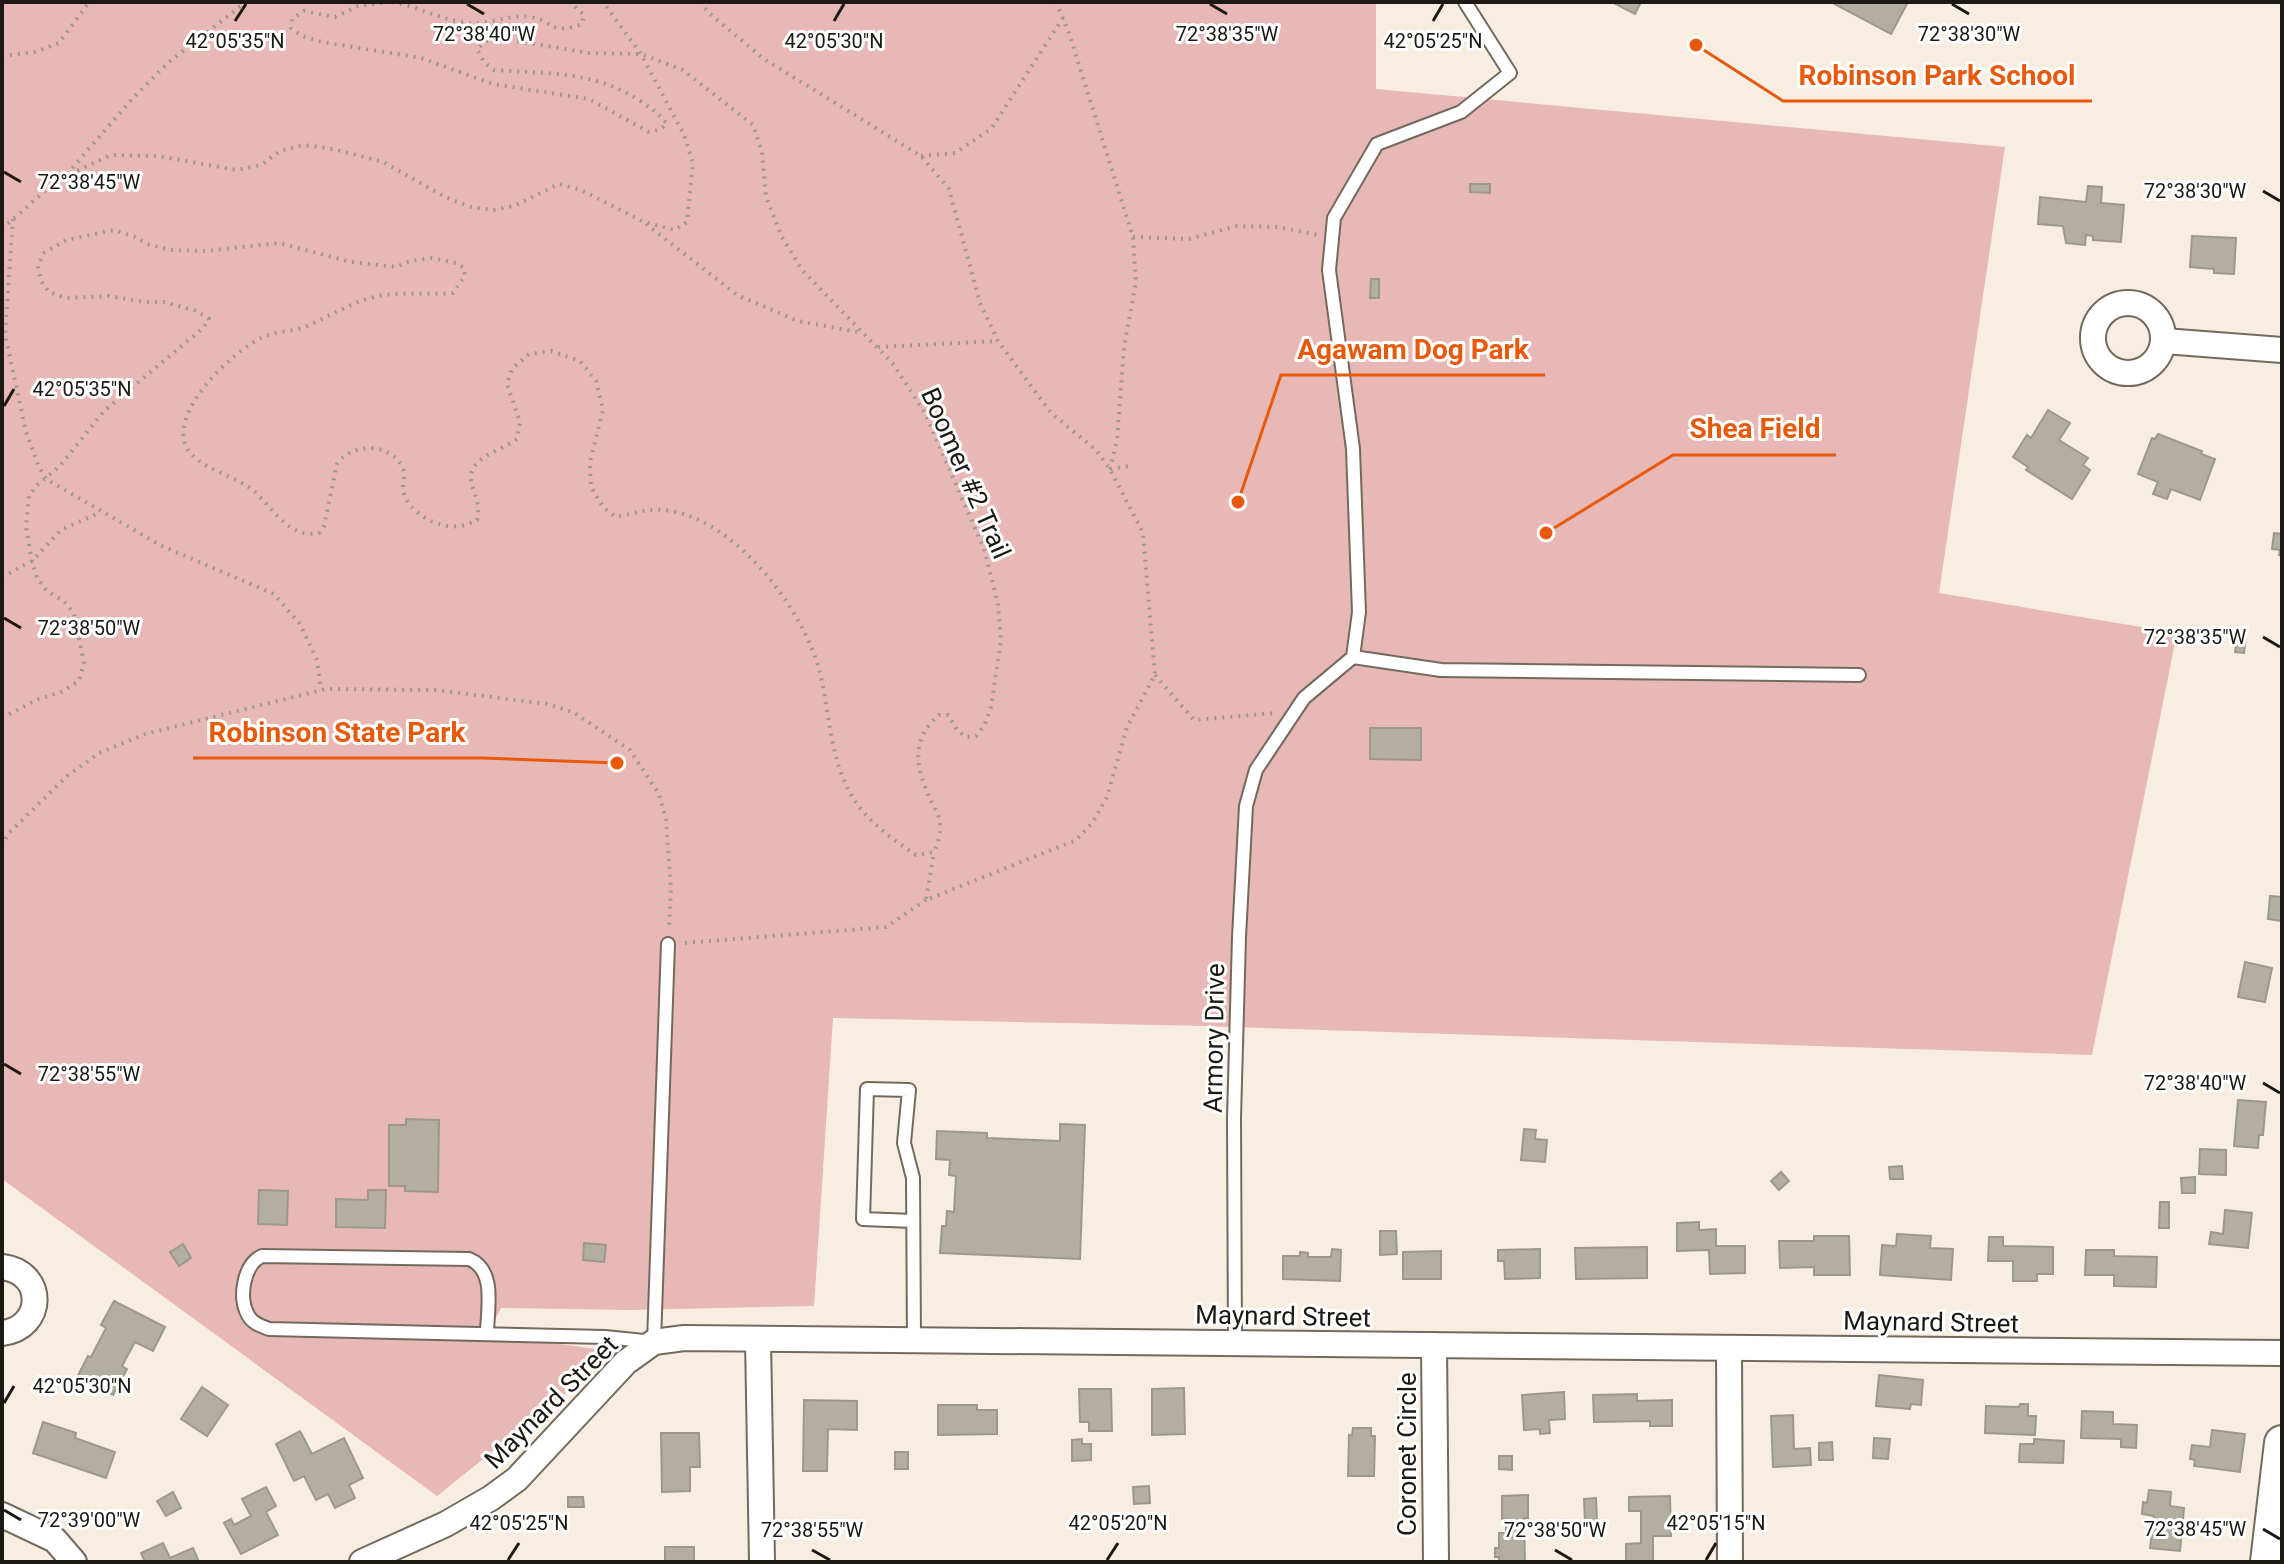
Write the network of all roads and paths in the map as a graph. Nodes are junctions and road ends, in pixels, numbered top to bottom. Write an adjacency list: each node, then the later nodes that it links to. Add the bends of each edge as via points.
1 (89, 2): 11 (path, via 59,43)
2 (246, 2): 13 (path, via 169,62)
3 (390, 2): 4 (path, via 471,24 532,16 568,29 582,24 584,15); 10 (path, via 358,6 335,17 304,11 292,19 291,28 322,42 421,58 493,84 589,99 649,132 667,124 620,88 581,75 494,70 477,49 488,40 504,39 589,53)
4 (570, 2)
5 (603, 2): 10 (path)
6 (700, 2): 12 (path, via 764,59)
7 (1056, 2): 9 (path)
8 (1465, 2): 18 (lane, via 1510,73 1461,112 1377,144 1334,218)
9 (1063, 18): 12 (path, via 991,129 955,153); 17 (path)
10 (641, 54): 15 (path, via 693,163 687,222 675,230); 19 (path, Boomer #2 Trail, via 683,70 753,125 762,152 766,197 782,237 802,270)
11 (2, 56)
12 (921, 156): 20 (path, via 949,189 980,303)
13 (66, 175): 14 (path); 15 (path, via 111,155 157,156 237,170 303,145 383,162 471,207 514,206 559,184)
14 (13, 219): 16 (path); 26 (path, via 5,334 26,432)
15 (644, 222): 19 (path, via 737,295 798,321)
16 (2, 229)
17 (1133, 237): 18 (path, via 1189,239 1237,226 1264,226); 25 (path, via 1136,282)
18 (1332, 238): 30 (lane, via 1329,270 1353,449 1359,612)
19 (860, 332): 22 (path, Boomer #2 Trail)
20 (998, 341): 22 (path); 25 (path, via 1051,413 1096,450)
21 (2164, 341): 23 (street)
22 (878, 347): 37 (path, Boomer #2 Trail, via 925,413 984,549 998,604 1001,640 984,726 976,736 966,737 948,715 939,715 919,741 918,769 940,820)
23 (2282, 350)
24 (1129, 466): 25 (path)
25 (1110, 469): 31 (path, via 1143,533)
26 (46, 479): 27 (path); 28 (path, via 29,496 26,527); 37 (path, via 104,411 209,319 164,302 66,298 49,292 38,266 44,253 66,240 114,230 171,250 279,243 351,262 396,267 432,258 456,263 465,276 453,293 376,297 248,346 204,388 188,412 186,445 193,455 253,490 284,523 311,535 324,526 343,455 372,447 393,455 403,470 404,494 413,508 430,521 458,527 477,520 480,508 469,479 473,466 517,439 520,422 507,384 512,369 529,354 551,351 580,361 596,381 603,410 590,462 591,487 603,507 616,517 649,509 672,511 736,543 761,568 802,625 847,788 866,815 916,855)
27 (101, 512): 28 (path, via 61,530); 33 (path, via 193,562 274,594 300,624 317,660)
28 (32, 561): 29 (path); 35 (path, via 47,591 74,614 84,663 79,681)
29 (2, 577)
30 (1353, 657): 32 (lane, via 1441,670); 34 (lane, Armory Drive, via 1304,698)
31 (1155, 675): 34 (path, via 1194,720); 38 (path, via 1127,727 1107,797 1076,840)
32 (1859, 675)
33 (321, 690): 36 (path, via 145,734 99,753 67,776); 39 (path, via 437,690 547,704 573,712 630,750 659,794 666,819)
34 (1296, 712): 47 (lane, Armory Drive, via 1256,770 1246,806 1234,1118)
35 (2, 718)
36 (2, 846)
37 (934, 852): 38 (path)
38 (926, 900): 39 (path, via 886,927)
39 (668, 944): 46 (lane)
40 (913, 1221): 40 (lane, via 913,1178 904,1143 909,1090 867,1089 863,1219); 45 (lane)
41 (2, 1267): 42 (street, via 24,1275 35,1300 23,1325)
42 (2, 1333)
43 (487, 1334): 43 (lane, via 269,1329 248,1316 248,1268 262,1256 469,1259 487,1276); 46 (lane)
44 (758, 1339): 45 (street, Maynard Street); 46 (street, Maynard Street); 56 (street)
45 (914, 1340): 47 (street, Maynard Street)
46 (654, 1342): 55 (street, Maynard Street, via 626,1362 517,1479 446,1524)
47 (1235, 1343): 48 (street, Maynard Street)
48 (1434, 1345): 49 (street, Maynard Street); 57 (street, Coronet Circle)
49 (1729, 1348): 50 (street, Maynard Street); 58 (street)
50 (2282, 1353)
51 (2282, 1443): 53 (main road)
52 (2, 1515): 54 (street, via 55,1540)
53 (2274, 1541)
54 (74, 1562)
55 (362, 1562)
56 (762, 1562)
57 (1436, 1562)
58 (1730, 1562)

